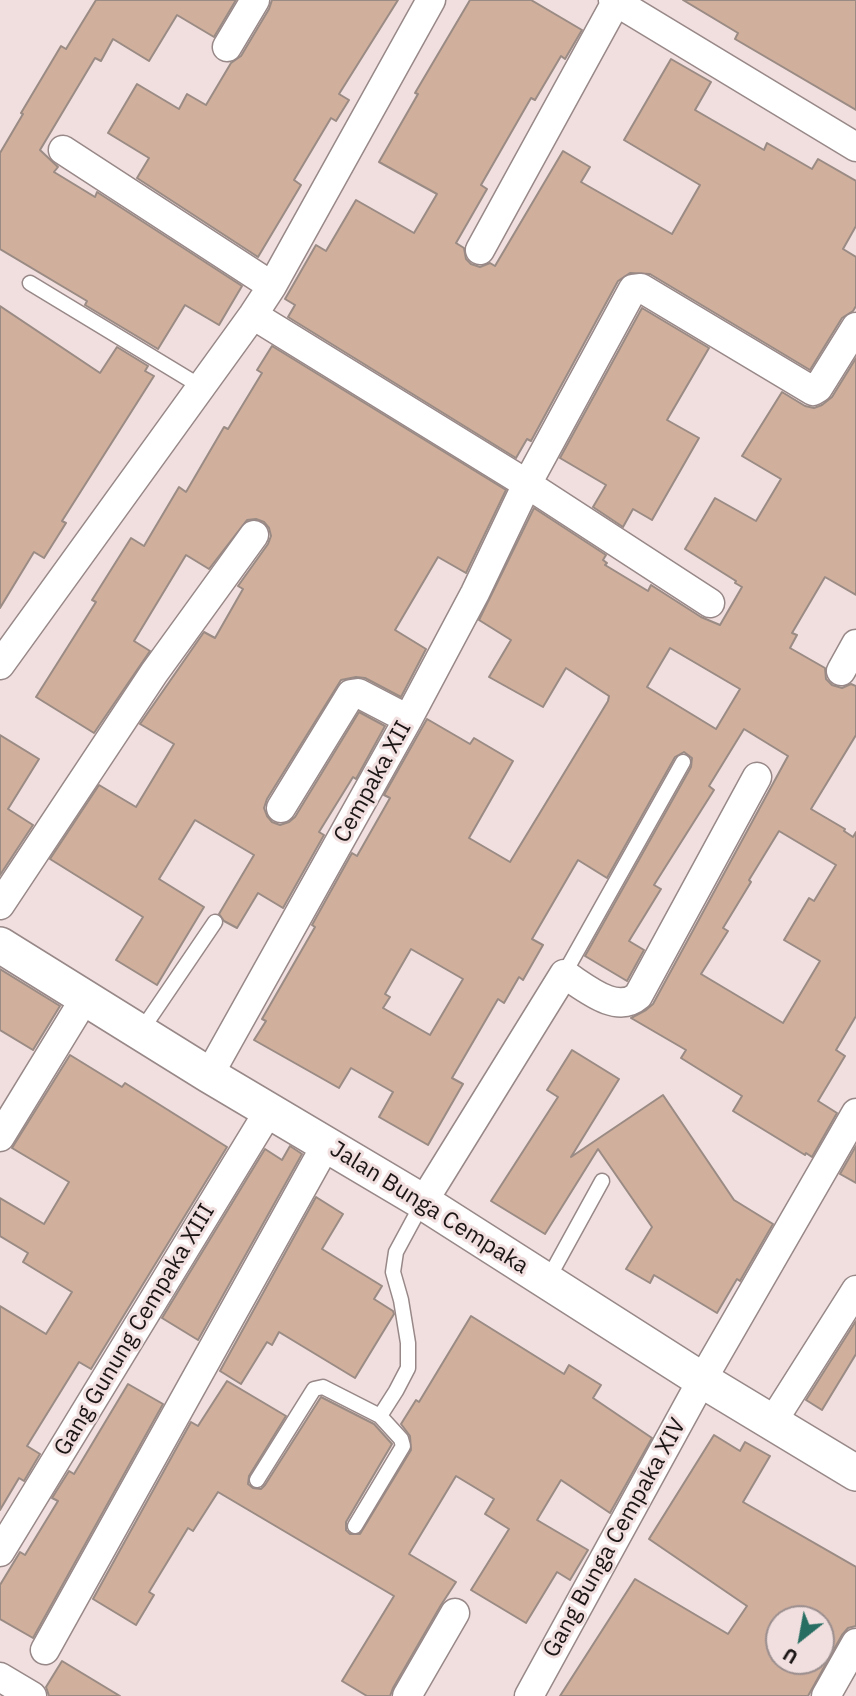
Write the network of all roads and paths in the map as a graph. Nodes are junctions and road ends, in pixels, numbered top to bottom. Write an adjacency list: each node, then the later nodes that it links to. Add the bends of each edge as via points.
1 (255, 0): 5 (street)
2 (431, 0): 10 (street)
3 (614, 1): 4 (street); 8 (street)
4 (655, 11): 6 (street)
5 (227, 47)
6 (856, 148)
7 (63, 150): 10 (street)
8 (481, 250)
9 (30, 283): 13 (lane)
10 (272, 286): 11 (street)
11 (253, 315): 13 (street); 14 (street)
12 (856, 327): 14 (street, Cempaka XII, via 813,391 641,288 634,289)
13 (200, 386): 18 (street)
14 (527, 484): 16 (street); 20 (street, Cempaka XII)
15 (254, 535): 24 (street, via 154,673)
16 (710, 603)
17 (856, 645): 19 (street)
18 (0, 665)
19 (841, 671)
20 (408, 719): 23 (street, via 358,693 351,694); 30 (street, Cempaka XII)
21 (682, 762): 27 (lane)
22 (757, 777): 27 (street, via 638,996 618,1004)
23 (281, 808)
24 (0, 905)
25 (215, 922): 29 (lane)
26 (0, 945): 28 (street, Jalan Bunga Cempaka)
27 (564, 975): 36 (street)
28 (85, 998): 29 (street, Jalan Bunga Cempaka); 33 (street)
29 (141, 1031): 30 (street, Jalan Bunga Cempaka)
30 (209, 1074): 31 (street, Jalan Bunga Cempaka)
31 (270, 1109): 34 (street, Jalan Bunga Cempaka); 45 (street, Gang Gunung Cempaka XIII)
32 (856, 1113): 39 (street, Gang Bunga Cempaka XIV)
33 (0, 1137)
34 (327, 1145): 36 (street, Jalan Bunga Cempaka); 48 (street)
35 (603, 1181): 37 (lane)
36 (423, 1202): 37 (street, Jalan Bunga Cempaka); 40 (lane, via 396,1252 393,1272 408,1343 408,1368)
37 (547, 1281): 39 (street, Jalan Bunga Cempaka)
38 (856, 1290): 41 (street)
39 (702, 1380): 41 (street, Jalan Bunga Cempaka); 52 (street, Gang Bunga Cempaka XIV)
40 (380, 1416): 43 (lane, via 323,1387 314,1389); 44 (lane, via 403,1446)
41 (773, 1421): 42 (street, Jalan Bunga Cempaka)
42 (856, 1474)
43 (257, 1480)
44 (355, 1526)
45 (0, 1552)
46 (455, 1613): 51 (street)
47 (856, 1643): 53 (street)
48 (45, 1650)
49 (0, 1677): 50 (street)
50 (32, 1696)
51 (407, 1696)
52 (528, 1696)
53 (826, 1696)

